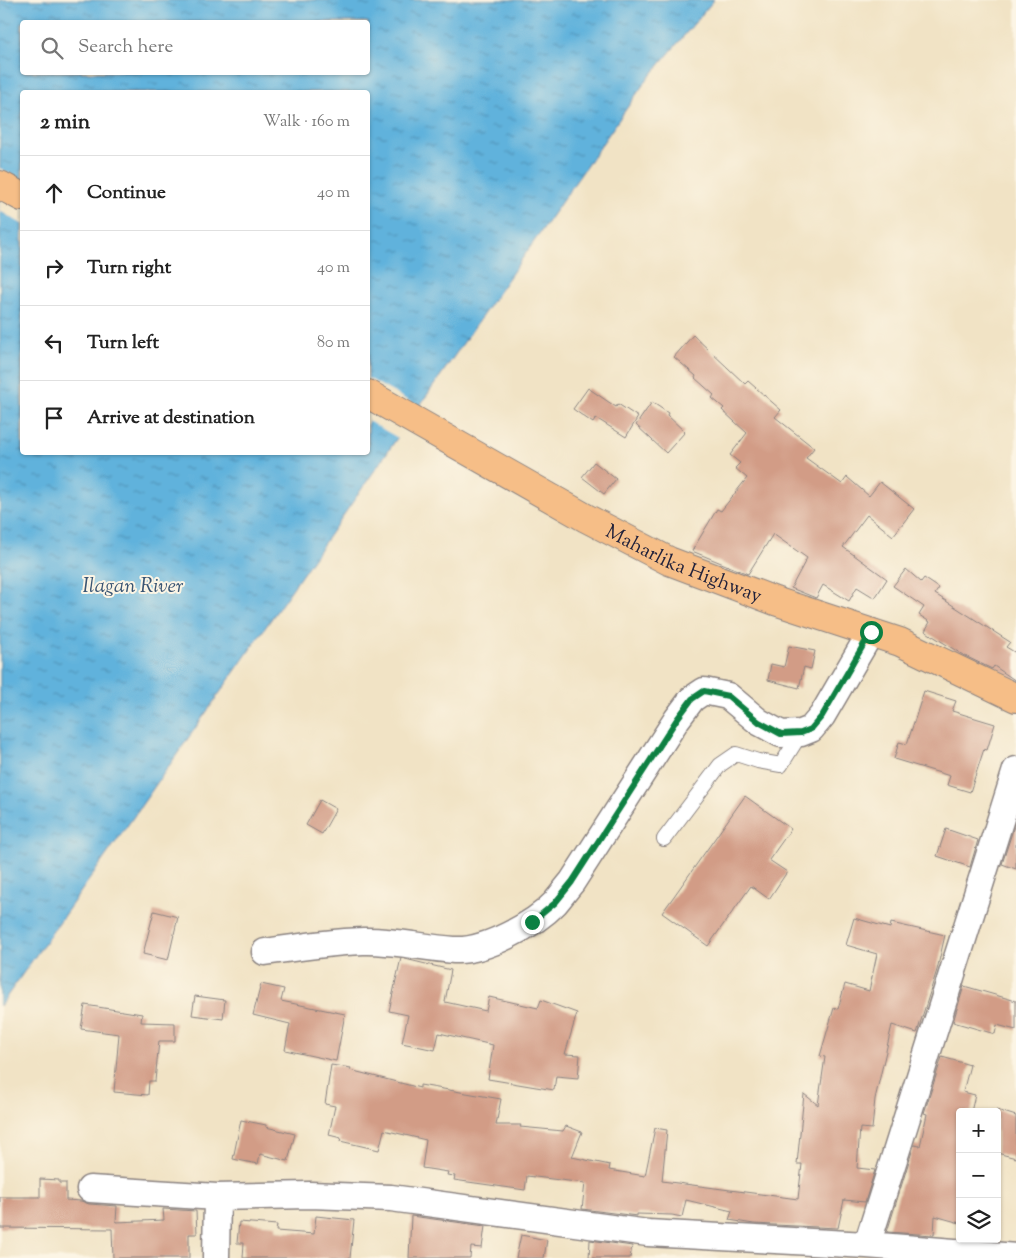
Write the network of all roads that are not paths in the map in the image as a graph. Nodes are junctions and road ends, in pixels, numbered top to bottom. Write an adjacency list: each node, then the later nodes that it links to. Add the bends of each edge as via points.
1 (0, 185): 2 (highway)
2 (20, 196)
3 (370, 395): 4 (highway, Maharlika Highway, via 586,518 669,561 775,602)
4 (871, 632): 5 (highway, Maharlika Highway, via 900,642); 6 (street, via 822,716 811,729)
5 (1016, 698)
6 (801, 733): 8 (lane, via 781,765 736,754 720,766); 9 (street, via 781,734 759,722 728,696 704,691 692,699 555,903 532,922 494,941 457,950 364,941)
7 (1016, 770): 12 (street)
8 (664, 839)
9 (265, 952)
10 (90, 1189): 11 (street)
11 (217, 1196): 12 (street, via 391,1198 648,1233); 14 (street)
12 (867, 1245): 13 (street)
13 (1016, 1257)
14 (216, 1258)

